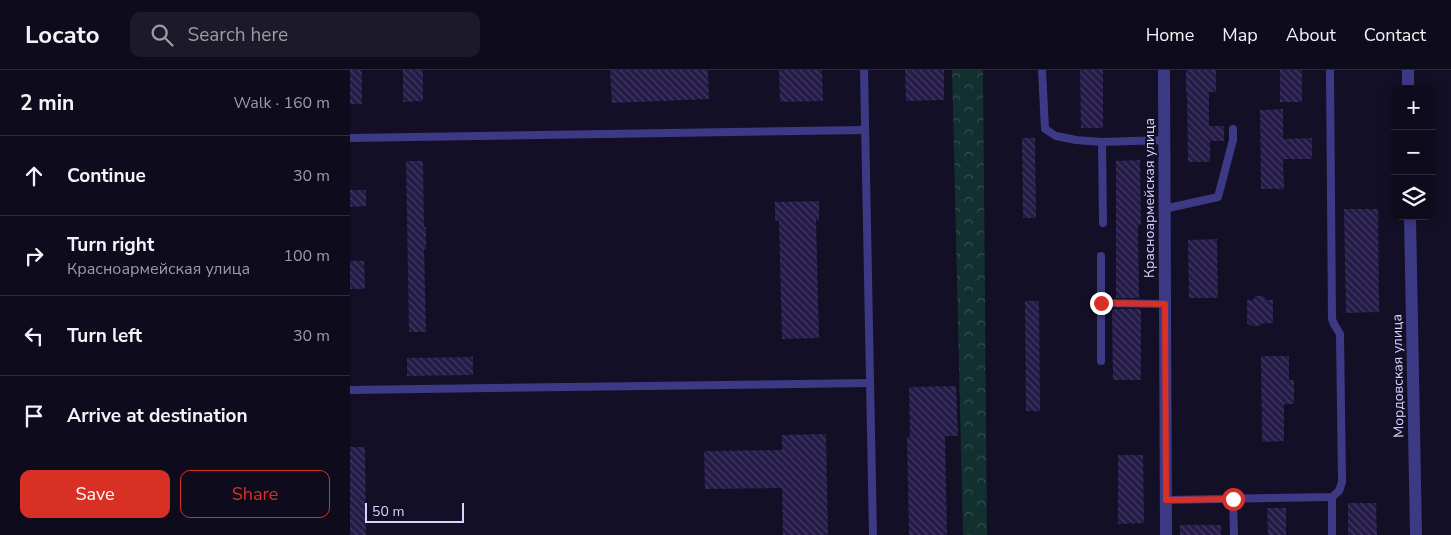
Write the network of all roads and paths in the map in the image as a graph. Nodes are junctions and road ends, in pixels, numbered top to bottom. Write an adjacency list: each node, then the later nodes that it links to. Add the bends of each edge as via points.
1 (864, 70): 8 (lane)
2 (1042, 70): 11 (lane, via 1045,129 1056,136)
3 (1164, 70): 10 (street, Красноармейская улица)
4 (1330, 70): 21 (lane, via 1332,318 1340,334 1342,473 1340,491)
5 (1408, 70): 6 (street)
6 (1408, 85)
7 (1233, 129): 12 (lane, via 1218,197)
8 (865, 130): 9 (lane); 19 (lane)
9 (350, 138)
10 (1164, 140): 11 (lane); 12 (street, Красноармейская улица)
11 (1102, 142): 14 (lane)
12 (1164, 209): 17 (street, Красноармейская улица)
13 (1410, 220): 28 (street, Мордовская улица)
14 (1103, 223)
15 (1101, 256): 16 (lane)
16 (1101, 303): 17 (lane); 18 (lane)
17 (1165, 304): 23 (street, Красноармейская улица)
18 (1101, 361)
19 (870, 383): 20 (lane); 24 (lane)
20 (350, 390)
21 (1332, 497): 22 (lane); 27 (lane)
22 (1233, 499): 23 (lane); 26 (lane)
23 (1166, 500): 25 (street, Красноармейская улица)
24 (873, 535)
25 (1166, 535)
26 (1234, 535)
27 (1332, 535)
28 (1416, 535)

